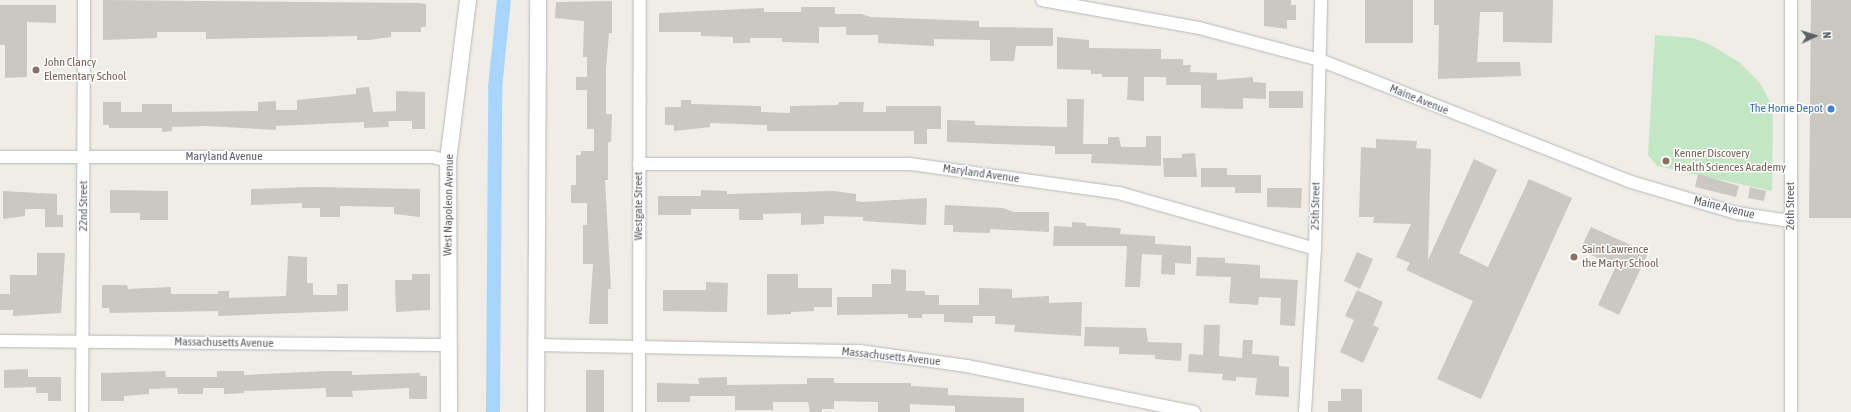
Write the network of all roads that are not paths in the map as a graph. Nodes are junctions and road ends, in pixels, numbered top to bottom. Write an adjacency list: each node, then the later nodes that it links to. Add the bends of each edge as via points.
1 (84, 0): 10 (street, 22nd Street)
2 (468, 0): 11 (main road, West Napoleon Avenue)
3 (538, 0): 18 (main road)
4 (640, 0): 12 (street, Westgate Street)
5 (1042, 0): 8 (street, Maine Avenue, via 1199,28)
6 (1320, 0): 8 (street, 25th Street)
7 (1791, 0): 13 (street, 26th Street)
8 (1320, 60): 13 (street, Maine Avenue, via 1628,181 1736,213); 14 (street, 25th Street)
9 (0, 157): 10 (street, Maryland Avenue)
10 (84, 157): 11 (street, Maryland Avenue, via 433,157); 16 (street, 22nd Street)
11 (448, 161): 17 (main road, West Napoleon Avenue)
12 (639, 164): 14 (street, Maryland Avenue, via 910,164 1119,193); 19 (street, Westgate Street)
13 (1791, 222): 26 (street, 26th Street)
14 (1315, 249): 25 (street, 25th Street)
15 (0, 341): 16 (street, Massachusetts Avenue)
16 (82, 341): 17 (street, Massachusetts Avenue); 20 (street, 22nd Street)
17 (448, 345): 21 (main road, West Napoleon Avenue)
18 (536, 345): 19 (street, Massachusetts Avenue); 22 (main road)
19 (639, 348): 23 (street, Westgate Street); 24 (street, Massachusetts Avenue, via 859,351 967,366)
20 (82, 412)
21 (449, 412)
22 (536, 412)
23 (639, 412)
24 (1194, 412)
25 (1305, 412)
26 (1791, 412)

